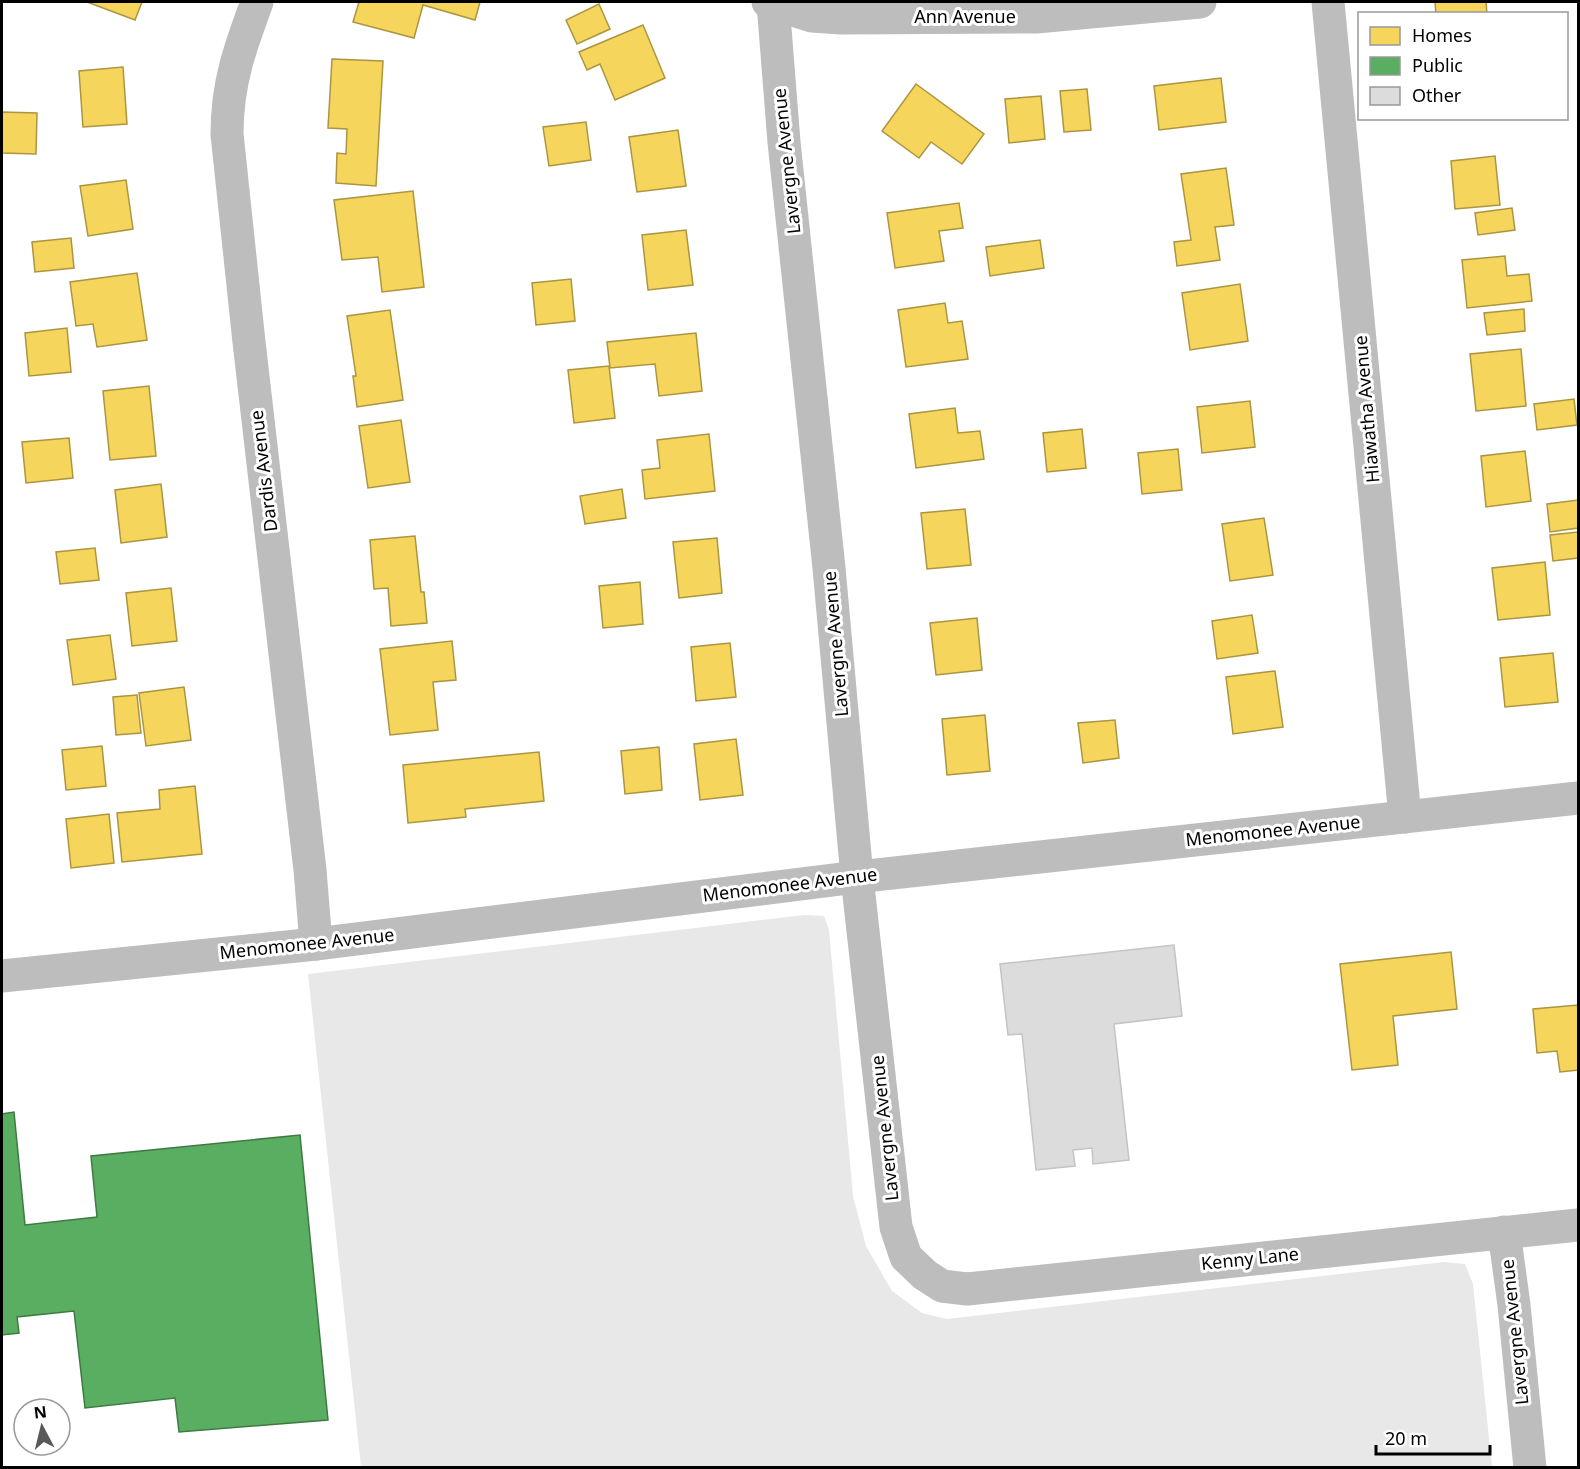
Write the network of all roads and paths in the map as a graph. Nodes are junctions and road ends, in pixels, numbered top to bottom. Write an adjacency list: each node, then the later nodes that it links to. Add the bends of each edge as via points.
1 (257, 2): 8 (street, Dardis Avenue, via 235,62 227,104 227,134)
2 (771, 2): 3 (street, Ann Avenue, via 812,16 841,18 1024,17); 7 (street, Lavergne Avenue)
3 (1200, 2)
4 (1328, 2): 6 (street, Hiawatha Avenue)
5 (1578, 798): 6 (street, Menomonee Avenue)
6 (1405, 817): 7 (street, Menomonee Avenue)
7 (857, 876): 8 (street, Menomonee Avenue); 12 (street, Lavergne Avenue, via 896,1227 906,1257)
8 (316, 944): 9 (street, Menomonee Avenue)
9 (2, 976)
10 (1578, 1225): 11 (street, Kenny Lane)
11 (1504, 1232): 12 (street, Kenny Lane, via 967,1289 942,1286); 13 (street, Lavergne Avenue)
12 (925, 1275)
13 (1530, 1467)

